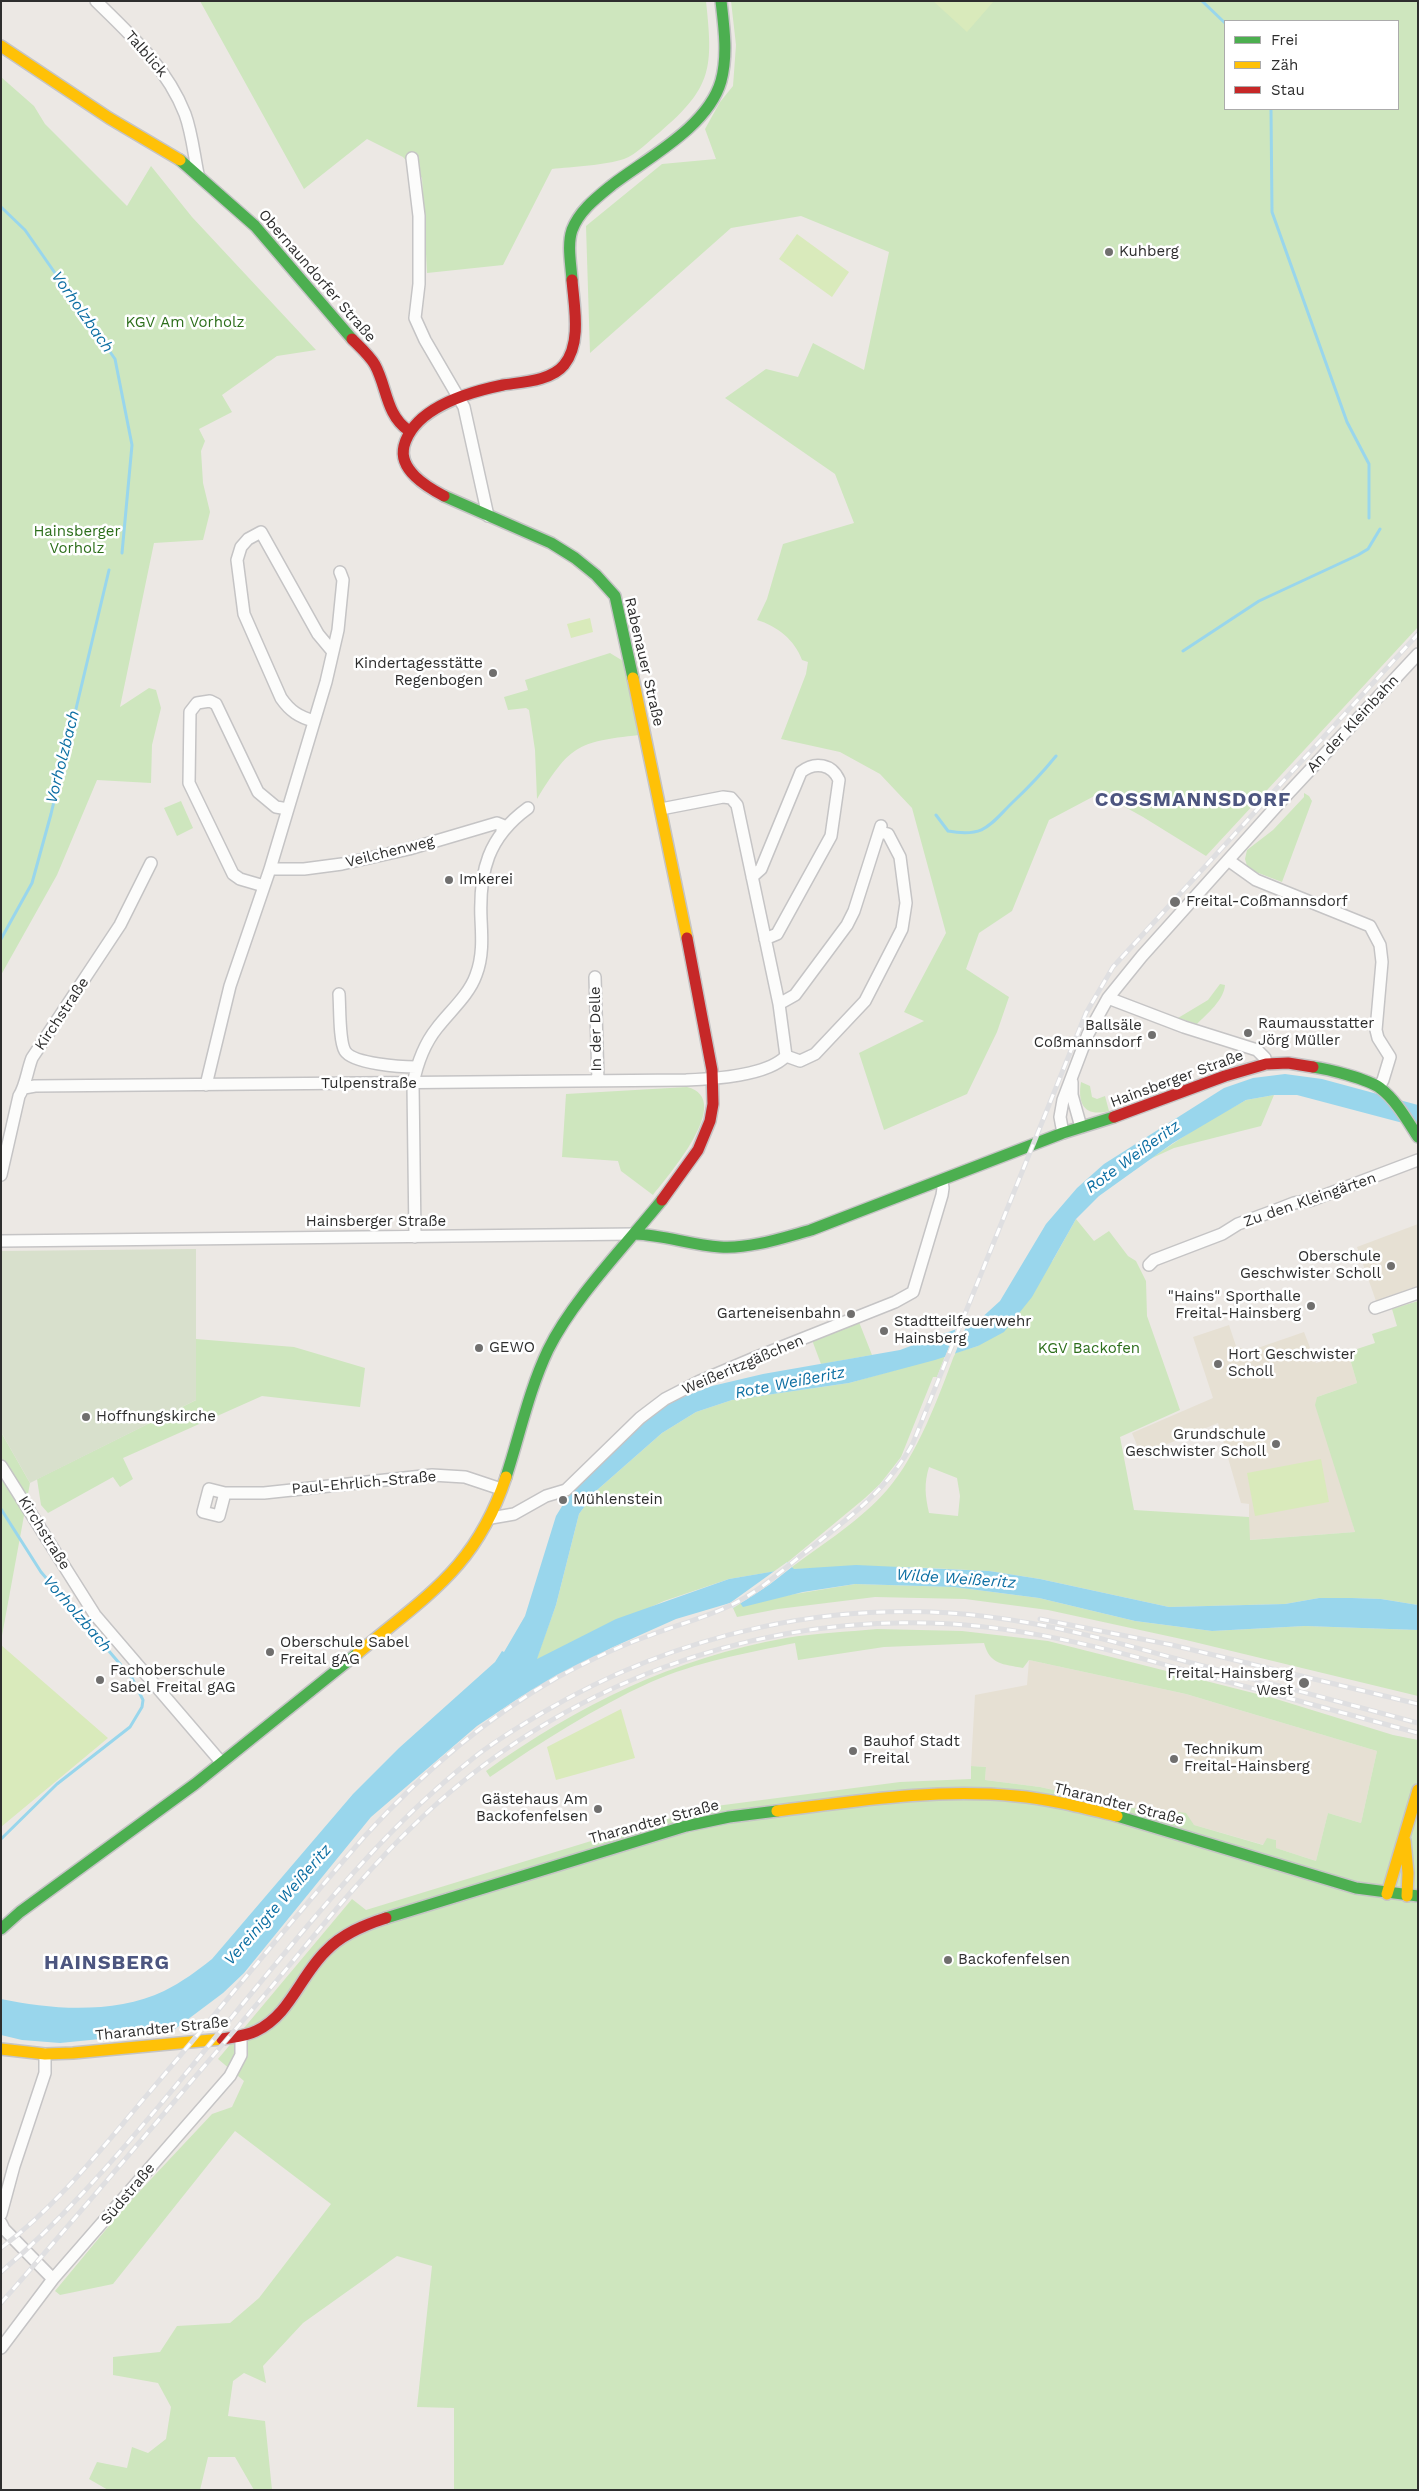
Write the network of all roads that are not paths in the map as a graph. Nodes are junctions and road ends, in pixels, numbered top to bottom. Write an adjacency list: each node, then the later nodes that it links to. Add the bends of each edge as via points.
1 (96, 1): 5 (street, Talblick, via 139,43 169,79 186,116)
2 (721, 1): 6 (main road, via 726,43 718,88 695,123 630,170 585,208 573,224 570,238 575,334 574,345 564,364 554,373)
3 (1, 46): 5 (main road, Obernaundorfer Straße, via 109,118 153,141)
4 (412, 158): 6 (street, via 419,216 419,284 415,318)
5 (198, 174): 7 (main road, Obernaundorfer Straße, via 281,253 375,365 390,407)
6 (460, 399): 7 (main road, via 417,421); 8 (street)
7 (408, 430): 8 (main road, Rabenauer Straße, via 403,454 413,475 431,489)
8 (488, 516): 15 (main road, Rabenauer Straße, via 554,545 582,562 602,579 615,596)
9 (340, 572): 10 (street, via 343,580)
10 (333, 652): 12 (street); 12 (street, via 318,634 261,532 248,538 236,560 244,614 281,698 288,708)
11 (1418, 654): 17 (street, An der Kleinbahn)
12 (314, 721): 14 (street)
13 (528, 808): 16 (street)
14 (288, 809): 19 (street); 21 (street, via 276,807 258,792 216,704 210,701 197,703 190,712 189,783 233,874)
15 (661, 809): 20 (street, via 723,796 731,798 737,805); 31 (main road, Rabenauer Straße)
16 (502, 831): 19 (street, Veilchenweg, via 502,825 497,823 409,849 350,862 304,869); 29 (street, via 482,875 482,945 475,978 436,1030)
17 (1228, 860): 25 (street, An der Kleinbahn); 35 (street, via 1256,880 1370,926 1380,945 1382,962 1376,1030 1390,1057)
18 (151, 863): 36 (street, Kirchstraße, via 120,925 32,1058)
19 (270, 869): 21 (street)
20 (752, 877): 22 (street); 22 (street, via 761,869 801,772 808,766 818,765 836,774 839,780 831,836 777,934)
21 (264, 886): 34 (street, via 230,986)
22 (765, 939): 26 (street)
23 (595, 977): 32 (street, In der Delle)
24 (338, 994): 29 (street, via 344,1050 350,1056)
25 (1108, 998): 28 (street, via 1257,1050); 30 (street, An der Kleinbahn, via 1088,1034)
26 (779, 1004): 27 (street); 27 (street, via 795,994 847,925 881,828 888,834 900,857 906,902 902,929 865,1001 816,1054 800,1060)
27 (786, 1056): 31 (street, Tulpenstraße, via 771,1066)
28 (1266, 1064): 35 (main road, Hainsberger Straße, via 1288,1063 1328,1069); 37 (main road, Hainsberger Straße)
29 (416, 1067): 33 (street)
30 (1072, 1078): 37 (street, An der Kleinbahn, via 1072,1095); 39 (street, An der Kleinbahn, via 1060,1117)
31 (714, 1079): 32 (street, Tulpenstraße); 43 (main road, Rabenauer Straße, via 712,1112 699,1147)
32 (598, 1081): 33 (street, Tulpenstraße)
33 (413, 1084): 34 (street, Tulpenstraße); 44 (street)
34 (206, 1085): 36 (street, Tulpenstraße)
35 (1379, 1087): 38 (main road, Hainsberger Straße)
36 (24, 1088): 41 (street, Kirchstraße, via 18,1096)
37 (1081, 1127): 39 (main road, Hainsberger Straße)
38 (1415, 1132)
39 (1063, 1133): 42 (main road, Hainsberger Straße)
40 (1418, 1160): 46 (street, Zu den Kleingärten, via 1238,1224 1222,1234 1154,1260)
41 (1, 1175)
42 (942, 1181): 43 (main road, Hainsberger Straße, via 811,1230 749,1244 722,1247 663,1235); 52 (street, Weißeritzgäßchen, via 942,1196 912,1292 895,1302 700,1381 665,1399 634,1423 566,1490 546,1496 514,1514)
43 (635, 1234): 44 (street, Hainsberger Straße); 50 (main road, Rabenauer Straße, via 573,1311 541,1362)
44 (415, 1237): 45 (street, Hainsberger Straße)
45 (1, 1240)
46 (1150, 1265)
47 (1418, 1292): 48 (street)
48 (1375, 1308)
49 (1, 1466): 53 (street, Kirchstraße, via 95,1615)
50 (501, 1489): 51 (street, Paul-Ehrlich-Straße, via 466,1477 427,1475 264,1493); 52 (main road, Rabenauer Straße)
51 (225, 1493)
52 (491, 1518): 53 (main road, Rabenauer Straße, via 467,1556 436,1589)
53 (221, 1762): 58 (main road, Rabenauer Straße, via 160,1812)
54 (1418, 1790): 55 (main road)
55 (1404, 1838): 56 (main road); 57 (main road)
56 (1387, 1894): 57 (main road, Tharandter Straße); 59 (main road, Tharandter Straße, via 1344,1885 1113,1815 1018,1796 914,1794 729,1816 686,1826 364,1925 325,1951 272,2022)
57 (1412, 1896)
58 (1, 1929)
59 (241, 2036): 61 (main road, Tharandter Straße, via 179,2046); 64 (street, Südstraße, via 241,2055 230,2076)
60 (1, 2049): 61 (main road, Tharandter Straße)
61 (46, 2054): 62 (street, via 45,2073)
62 (1, 2214)
63 (1, 2223): 64 (street)
64 (53, 2279): 65 (street, Südstraße)
65 (1, 2348)

